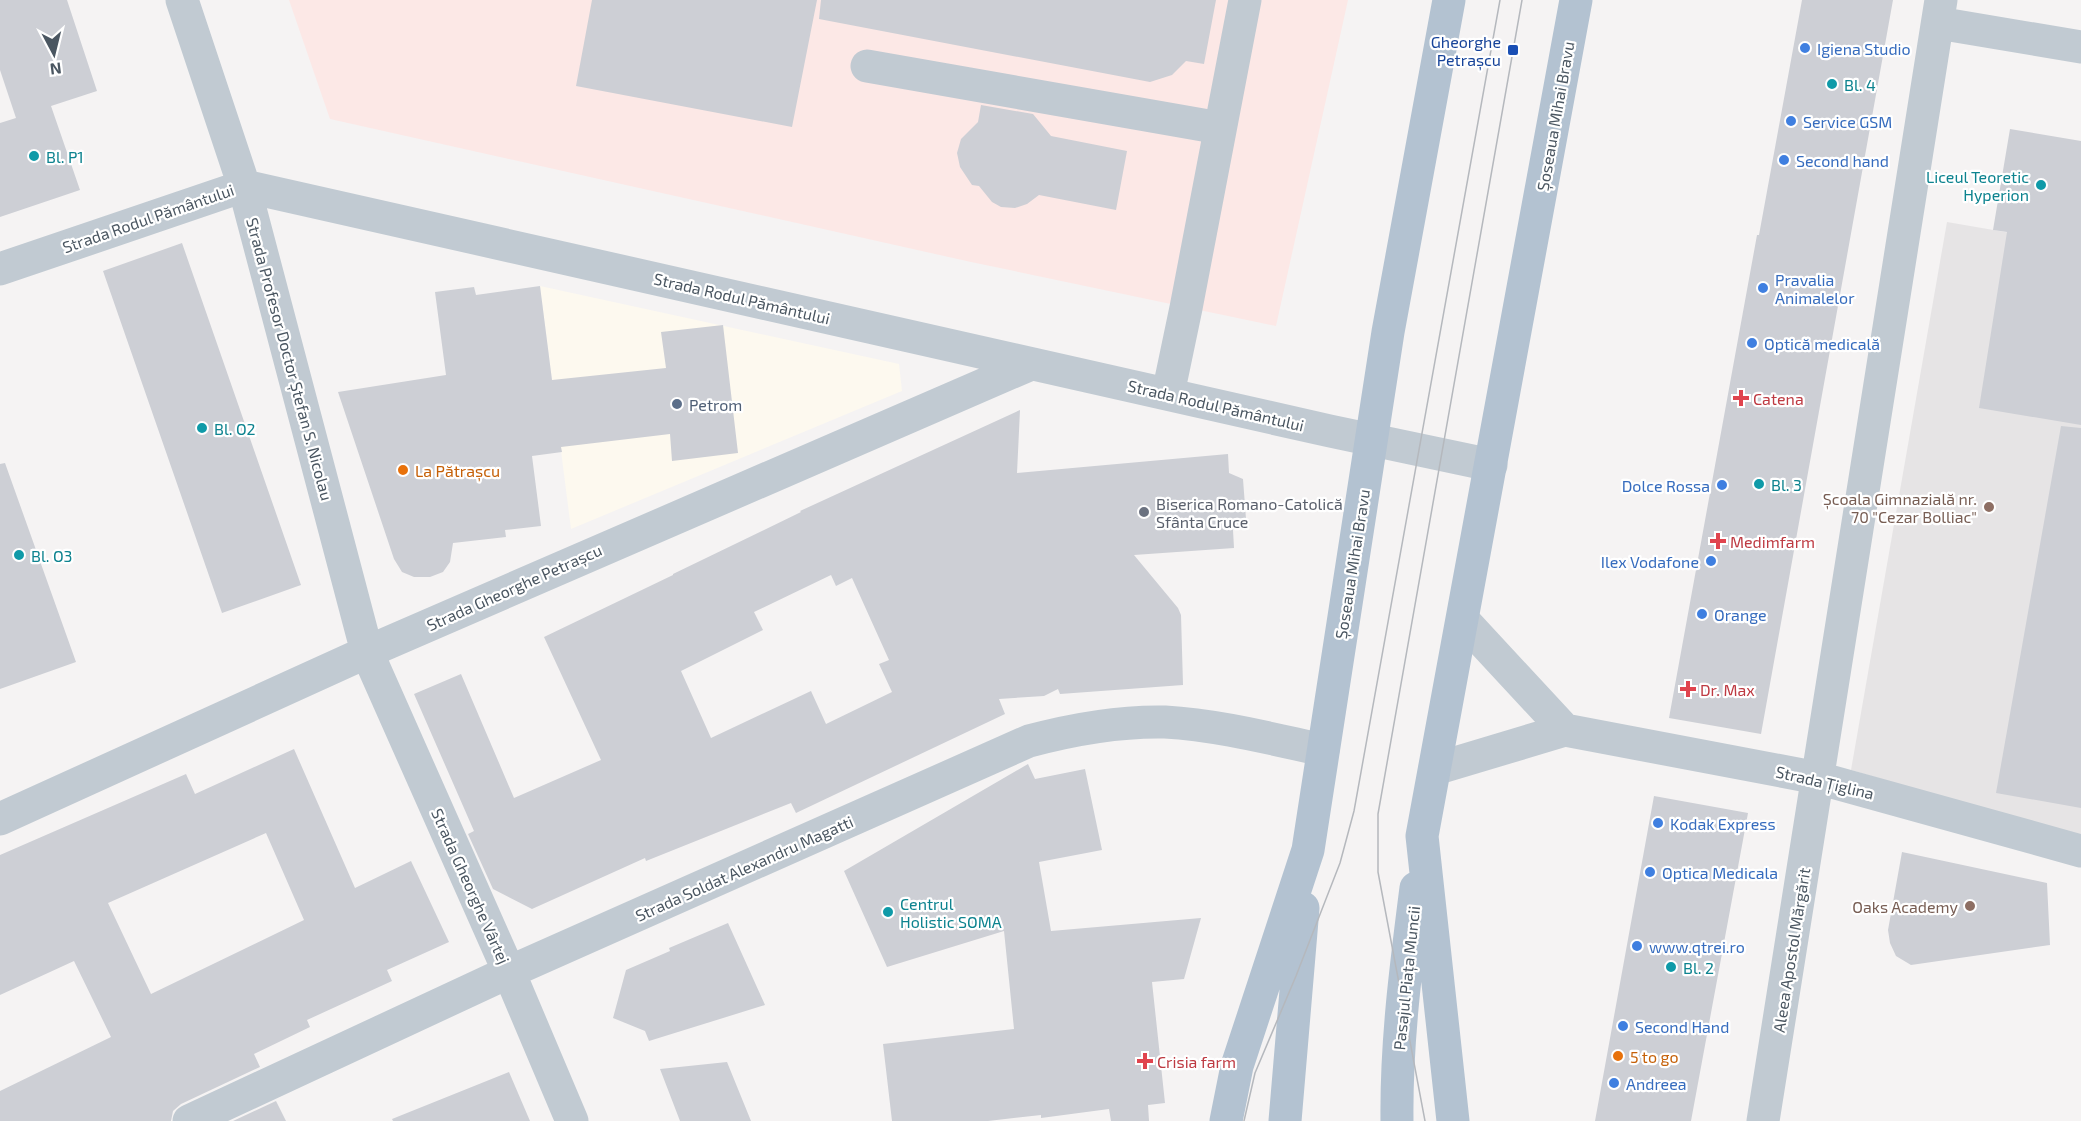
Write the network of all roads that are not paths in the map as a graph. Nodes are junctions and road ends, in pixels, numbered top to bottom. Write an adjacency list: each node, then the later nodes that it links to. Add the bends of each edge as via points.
1 (182, 0): 9 (street, Strada Profesor Doctor Ștefan S. Nicolau)
2 (1245, 0): 8 (street)
3 (1449, 0): 13 (main road, Șoseaua Mihai Bravu)
4 (1576, 0): 14 (main road, Șoseaua Mihai Bravu)
5 (1940, 11): 6 (street); 20 (street, Aleea Apostol Mărgărit)
6 (2081, 47)
7 (867, 66): 8 (street)
8 (1220, 128): 12 (street)
9 (244, 186): 10 (street, Strada Rodul Pământului); 11 (street, Strada Rodul Pământului); 16 (street, Strada Profesor Doctor Ștefan S. Nicolau)
10 (0, 269)
11 (1031, 364): 12 (street, Strada Rodul Pământului); 16 (street, Strada Gheorghe Petrașcu)
12 (1168, 394): 13 (street, Strada Rodul Pământului)
13 (1372, 441): 14 (street, Strada Rodul Pământului); 18 (main road, Șoseaua Mihai Bravu)
14 (1491, 465): 15 (main road, Șoseaua Mihai Bravu)
15 (1463, 620): 17 (street); 19 (main road, Șoseaua Mihai Bravu)
16 (367, 652): 21 (street, Strada Gheorghe Petrașcu); 25 (street, Strada Gheorghe Vârtej)
17 (1565, 730): 19 (street); 20 (street, Strada Țiglina)
18 (1323, 750): 23 (main road, Șoseaua Mihai Bravu); 25 (street, Strada Soldat Alexandru Magatti, via 1165,722 1076,729 1029,741)
19 (1435, 769): 22 (main road, Șoseaua Mihai Bravu)
20 (1818, 778): 24 (street, Strada Țiglina); 32 (street, Aleea Apostol Mărgărit)
21 (0, 819)
22 (1422, 836): 30 (main road, Pasajul Piața Muncii, via 1401,998); 31 (main road, Șoseaua Mihai Bravu)
23 (1308, 850): 28 (main road, Șoseaua Mihai Bravu, via 1237,1066); 29 (main road)
24 (2081, 851)
25 (509, 972): 26 (street, Strada Soldat Alexandru Magatti); 27 (street, Strada Gheorghe Vârtej)
26 (189, 1121)
27 (573, 1121)
28 (1226, 1121)
29 (1285, 1121)
30 (1397, 1121)
31 (1453, 1121)
32 (1763, 1121)

